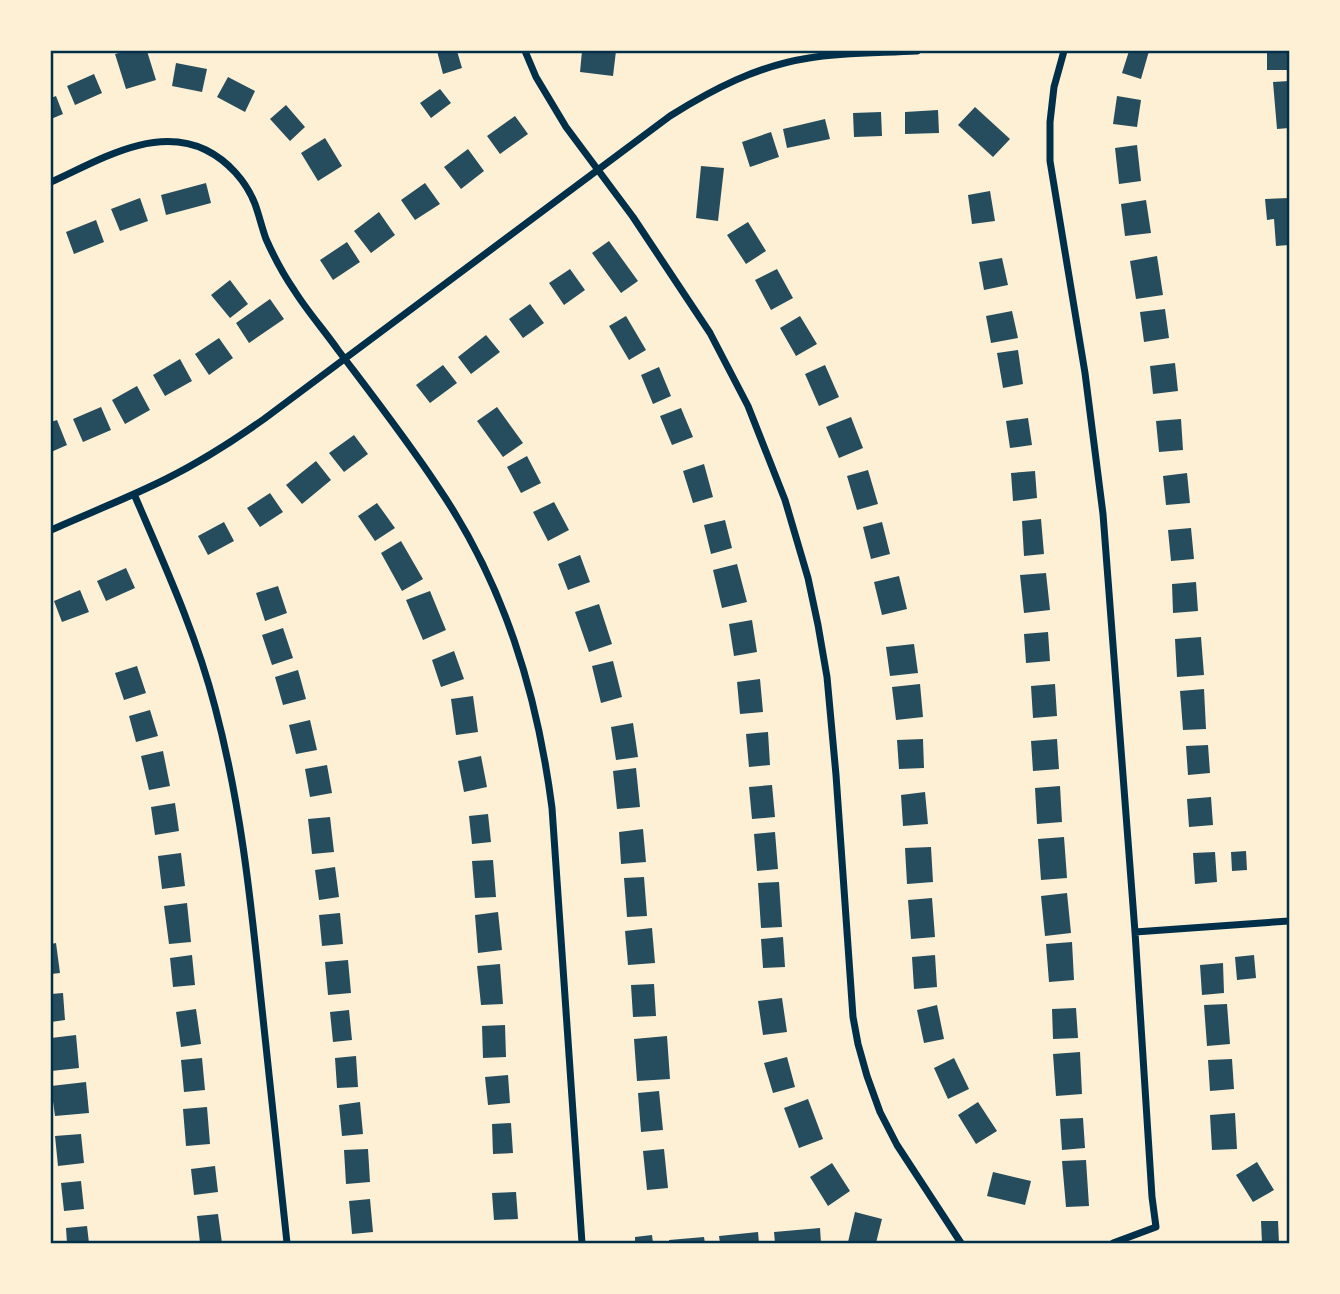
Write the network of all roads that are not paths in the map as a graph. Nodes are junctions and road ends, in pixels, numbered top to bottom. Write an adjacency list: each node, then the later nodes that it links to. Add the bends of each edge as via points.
1 (525, 51): 4 (street, via 550,102)
2 (917, 51): 4 (street, via 809,58 735,79 689,104)
3 (1064, 51): 10 (street, via 1054,87 1050,161 1086,373 1103,514)
4 (598, 170): 6 (street); 13 (street, via 710,333 748,406 785,500 808,578 827,677 858,1044 897,1145)
5 (51, 182): 6 (street, via 149,143 185,143 223,160 250,193 275,259 295,292)
6 (345, 358): 7 (street, via 227,445); 12 (street, via 471,540 504,612 535,708 552,808)
7 (134, 494): 8 (street); 11 (street, via 191,631 237,799)
8 (51, 530)
9 (1289, 921): 10 (street)
10 (1135, 932): 14 (street, via 1156,1227)
11 (287, 1243)
12 (582, 1243)
13 (961, 1243)
14 (1112, 1243)

